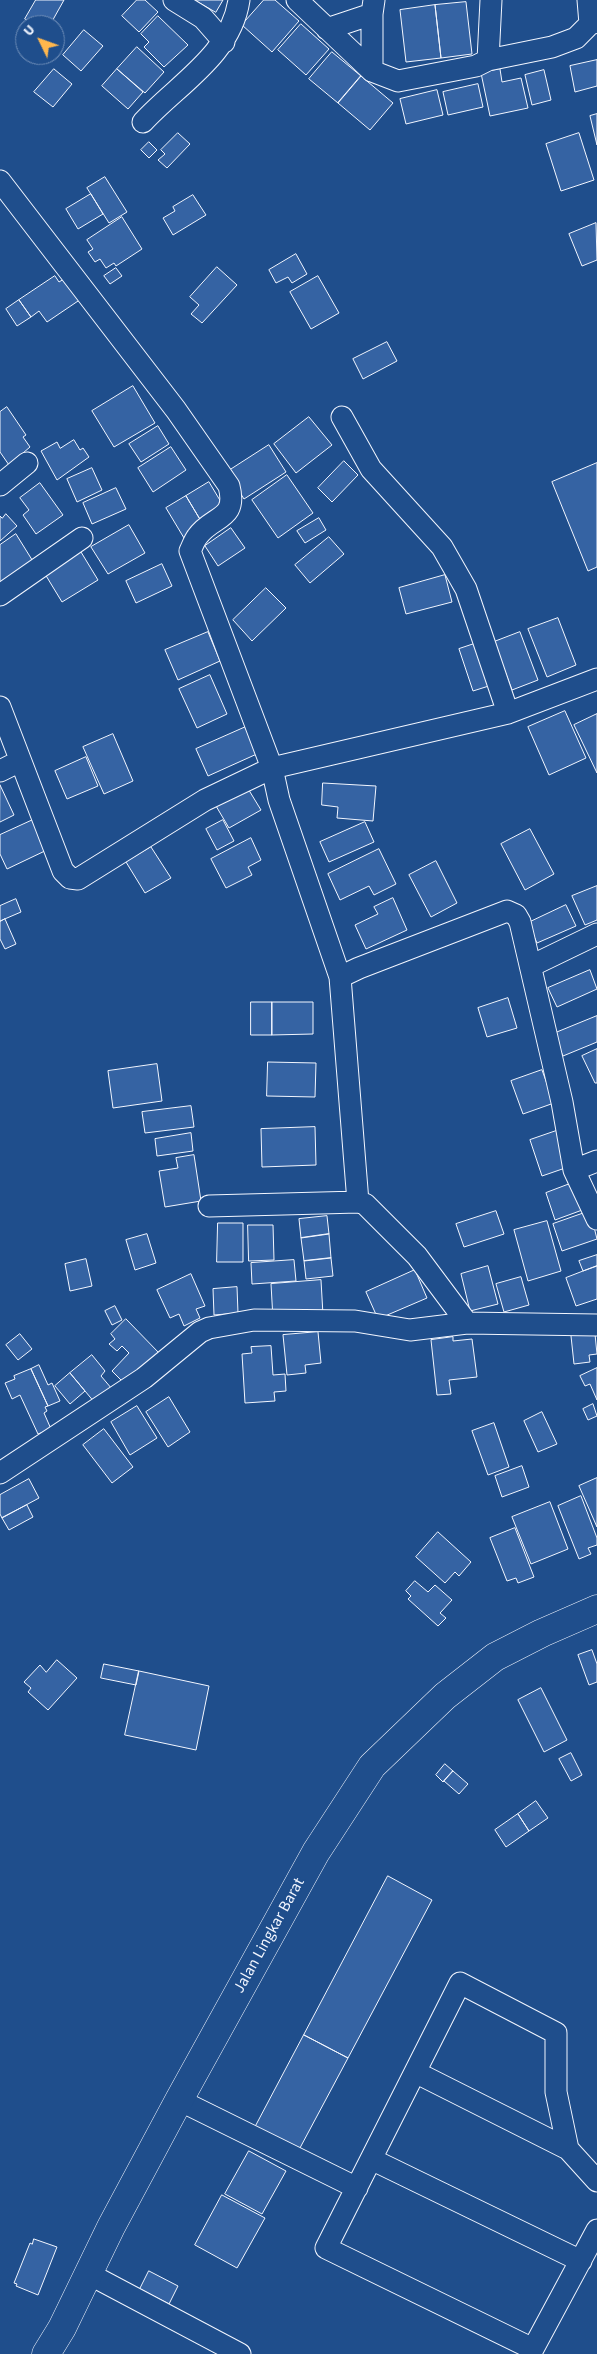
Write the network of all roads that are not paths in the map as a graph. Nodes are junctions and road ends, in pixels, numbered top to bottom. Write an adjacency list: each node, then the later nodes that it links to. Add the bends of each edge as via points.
1 (174, 0): 9 (street, via 203,18)
2 (239, 0): 9 (street)
3 (297, 0): 8 (street)
4 (491, 0): 10 (street)
5 (588, 0): 7 (street)
6 (373, 7): 8 (street); 11 (street)
7 (594, 23): 10 (street, via 576,38 552,47)
8 (327, 30): 11 (street)
9 (224, 42): 12 (street)
10 (488, 60): 11 (street, via 476,66 398,81)
11 (372, 71)
12 (143, 122)
13 (0, 181): 23 (street, via 176,410 229,486 232,499 228,512 197,536 190,551)
14 (342, 418): 21 (street, via 371,470 442,547 458,572)
15 (27, 463): 16 (street)
16 (0, 485)
17 (82, 538): 18 (street)
18 (0, 595)
19 (597, 679): 21 (street)
20 (0, 707): 22 (street)
21 (508, 713): 23 (street)
22 (20, 761): 23 (street, via 63,872 78,879 205,800); 24 (street)
23 (272, 768): 27 (street, via 279,800)
24 (0, 771)
25 (597, 934): 26 (street)
26 (531, 966): 27 (street, via 520,922 516,915 507,911); 29 (street)
27 (340, 977): 30 (street)
28 (597, 1161): 29 (street)
29 (574, 1170): 32 (street)
30 (358, 1202): 31 (street); 33 (street, via 374,1211 417,1256)
31 (209, 1206)
32 (597, 1219)
33 (467, 1323): 34 (street); 35 (street, via 410,1330 355,1321 254,1320 209,1328 144,1378)
34 (597, 1325)
35 (0, 1473)
36 (597, 1609): 38 (highway, Jalan Lingkar Barat, via 495,1657 444,1696 372,1766 316,1852)
37 (415, 2072): 39 (street); 39 (street, via 460,1983 556,2033 556,2092); 40 (street)
38 (179, 2100): 42 (street); 45 (highway, Jalan Lingkar Barat)
39 (568, 2148): 41 (street)
40 (371, 2159): 42 (street); 44 (street)
41 (597, 2181)
42 (357, 2188): 44 (street, via 326,2248 533,2350)
43 (597, 2230): 44 (street)
44 (581, 2261)
45 (89, 2274): 46 (highway, Jalan Lingkar Barat); 47 (street)
46 (46, 2354)
47 (240, 2354)

